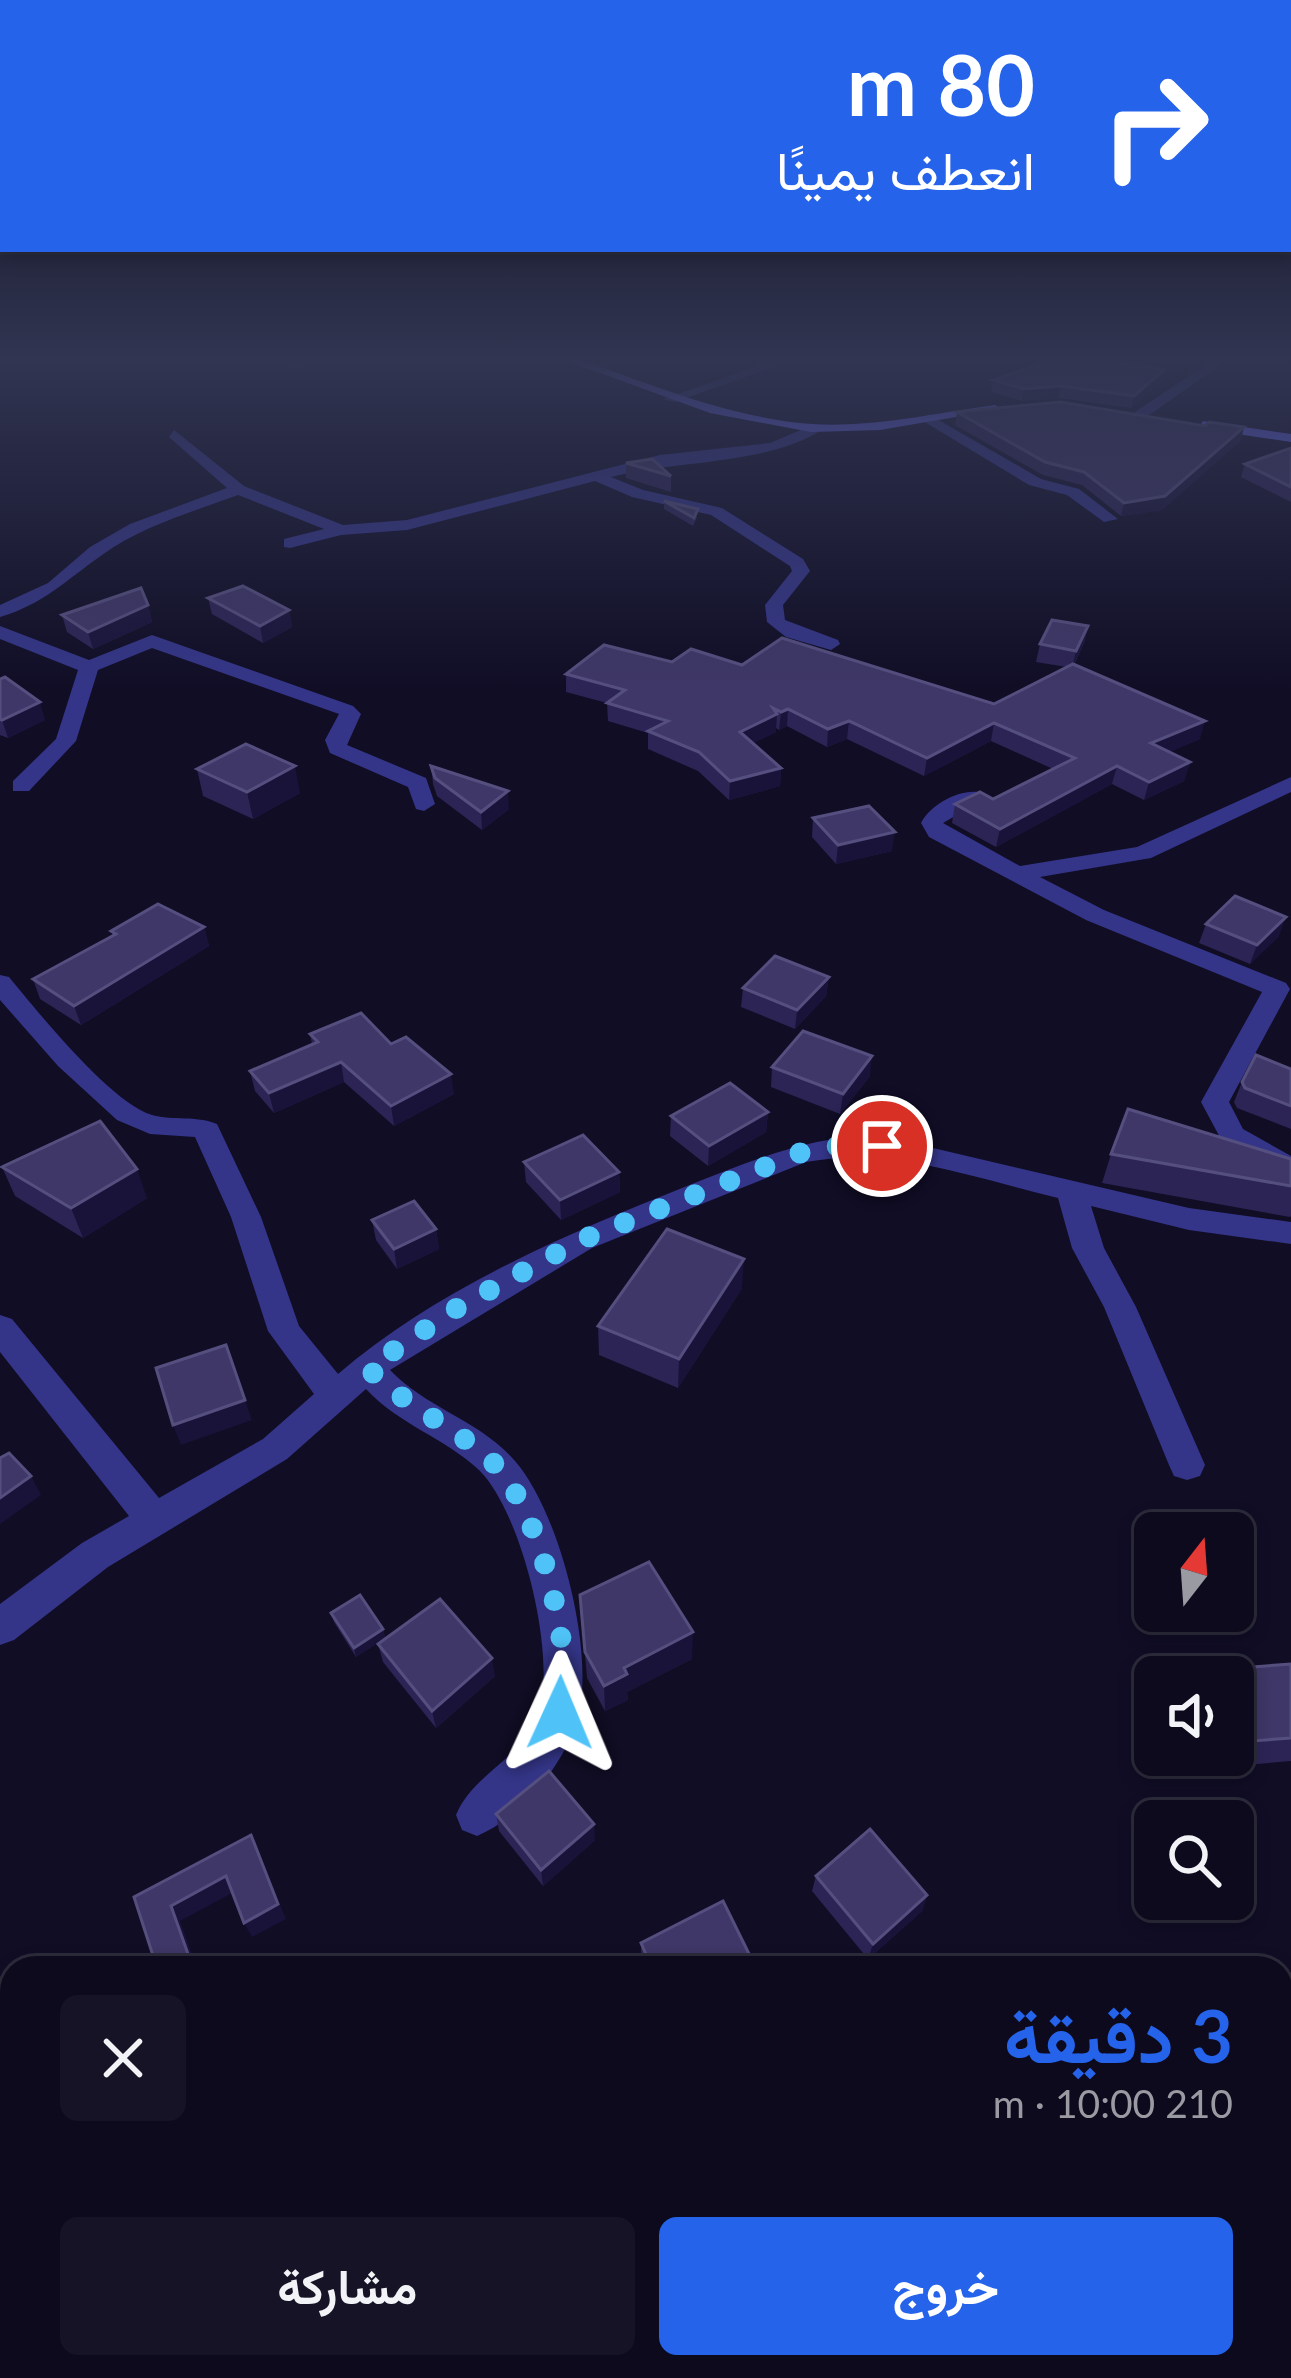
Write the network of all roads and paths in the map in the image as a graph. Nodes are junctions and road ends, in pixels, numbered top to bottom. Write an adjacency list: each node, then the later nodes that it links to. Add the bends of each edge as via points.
1 (214, 468): 5 (street)
2 (632, 468): 4 (street)
3 (1012, 468): 6 (street, via 1073,492)
4 (595, 476): 7 (street, via 406,525); 11 (street, via 716,511 797,563 801,571 774,605 776,622)
5 (238, 489): 7 (street); 9 (street, via 136,528 54,587)
6 (1110, 519)
7 (341, 530): 8 (street)
8 (290, 543)
9 (0, 612)
10 (0, 632): 12 (street)
11 (831, 644)
12 (89, 667): 14 (street, via 66,740); 16 (street, via 143,642 163,642 346,710 338,749 418,783)
13 (1291, 784): 17 (street, via 1143,853)
14 (20, 786)
15 (971, 796): 17 (street, via 932,823)
16 (424, 804)
17 (1014, 874): 19 (street, via 1095,916)
18 (0, 983): 25 (street, via 128,1114 207,1130 284,1331)
19 (1284, 988): 20 (street, via 1215,1102 1218,1120 1238,1142)
20 (1291, 1168)
21 (1070, 1188): 22 (street, via 1189,1219); 24 (street, via 882,1146 800,1153 581,1240); 26 (street, via 1088,1249)
22 (1291, 1233)
23 (0, 1328): 27 (street)
24 (368, 1368): 25 (street); 29 (street, via 508,1478 561,1632 560,1713 535,1760)
25 (335, 1396): 27 (street, via 275,1450)
26 (1186, 1465)
27 (154, 1520): 28 (street)
28 (0, 1627)
29 (476, 1815)

